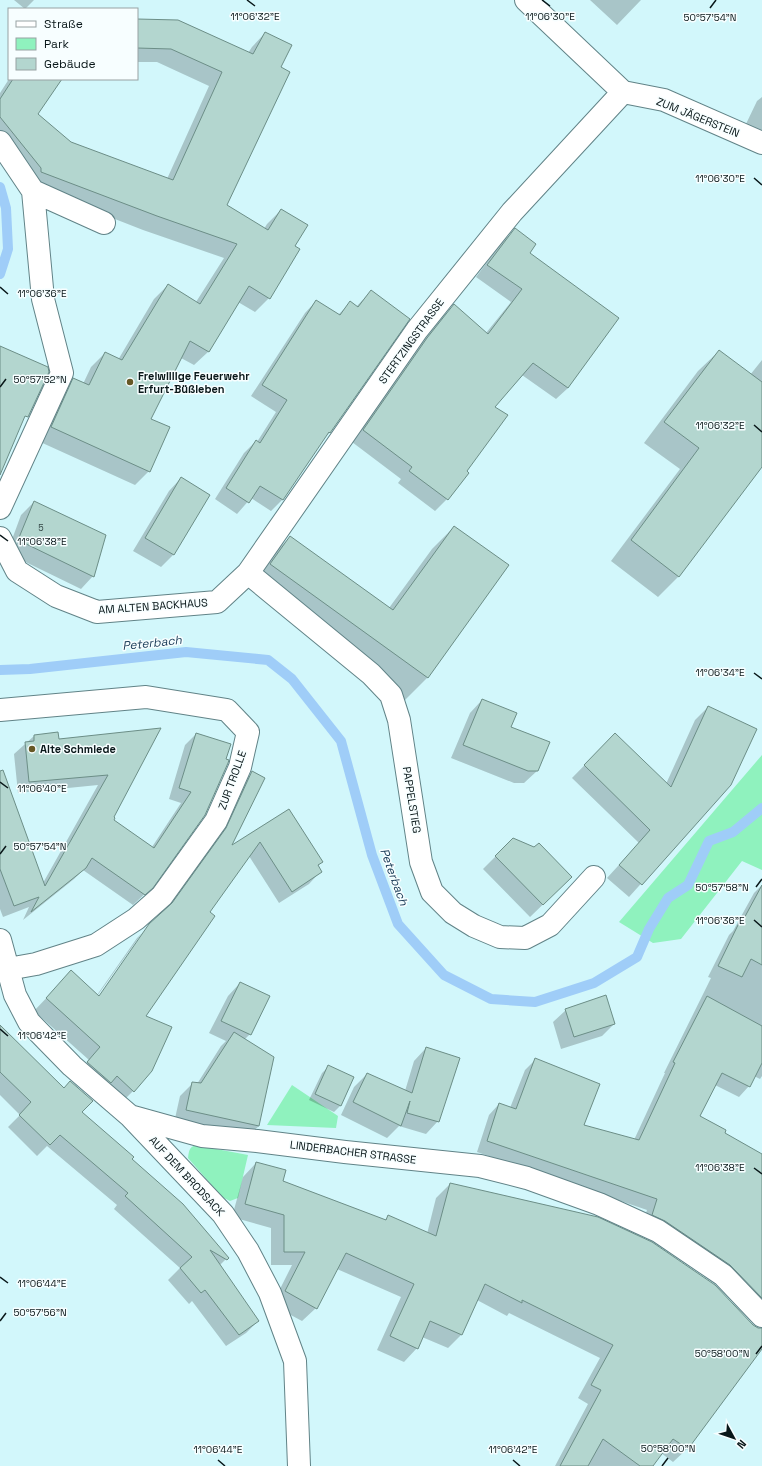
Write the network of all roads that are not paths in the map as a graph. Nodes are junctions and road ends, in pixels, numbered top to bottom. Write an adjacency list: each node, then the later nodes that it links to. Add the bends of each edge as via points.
1 (526, 0): 2 (street)
2 (623, 92): 4 (street, ZUM JÄGERSTEIN, via 664,100); 9 (street, STERTZINGSTRASSE, via 512,212 417,330)
3 (0, 142): 5 (street)
4 (762, 143)
5 (33, 191): 6 (street); 7 (street, via 42,299 62,373)
6 (104, 223)
7 (0, 508)
8 (0, 538): 10 (street, AM ALTEN BACKHAUS, via 17,571 56,596 97,612)
9 (248, 573): 10 (street, STERTZINGSTRASSE); 12 (street, PAPPELSTIEG, via 371,674 391,695 399,720 421,862 432,892 453,913 474,926 500,937 525,938 550,925)
10 (217, 602)
11 (0, 710): 14 (street, ZUR TROLLE, via 146,697 227,710 248,732 240,767 216,821 162,896 136,919 96,945 36,964)
12 (594, 877)
13 (0, 940): 14 (street, LINDERBACHER STRASSE)
14 (8, 969): 15 (street, LINDERBACHER STRASSE)
15 (8, 1002): 16 (street, LINDERBACHER STRASSE, via 72,1066)
16 (130, 1116): 17 (street, LINDERBACHER STRASSE, via 202,1136 480,1166 527,1178 599,1204 658,1231 723,1275); 18 (street, AUF DEM BRODSACK, via 224,1214 248,1251 270,1293 295,1361)
17 (762, 1316)
18 (298, 1466)

